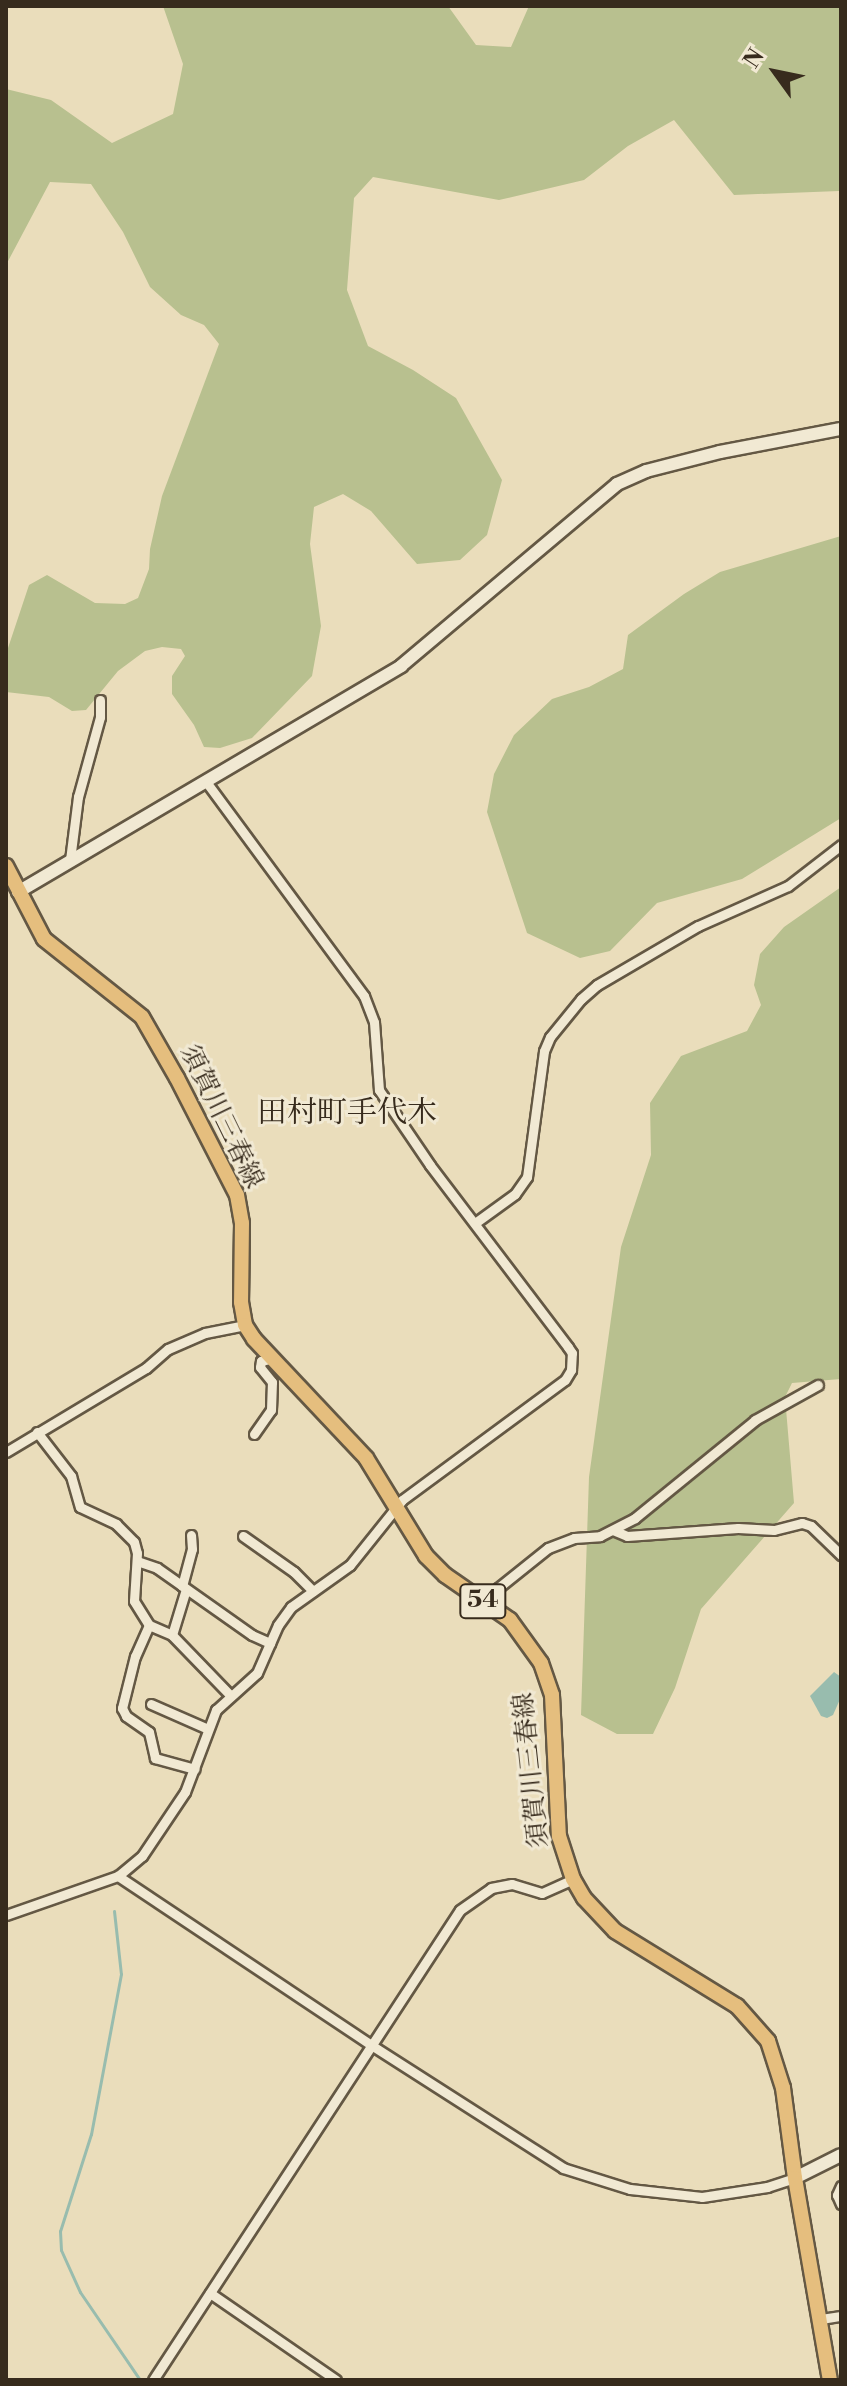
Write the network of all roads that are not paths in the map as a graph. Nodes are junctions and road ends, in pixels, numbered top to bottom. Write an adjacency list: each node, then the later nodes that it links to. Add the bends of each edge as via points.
1 (841, 429): 3 (street, via 720,452 617,484 401,666)
2 (100, 700): 5 (street)
3 (206, 782): 5 (street); 8 (street, via 364,996 374,1022 379,1090)
4 (841, 845): 8 (street, via 788,886 698,926 581,999 544,1051 527,1177 515,1194)
5 (70, 860): 7 (street)
6 (6, 866): 7 (main road, 須賀川三春線)
7 (18, 892): 9 (main road, 須賀川三春線, via 44,939 142,1017 177,1078 239,1202)
8 (475, 1223): 15 (street, via 572,1353 571,1370 565,1380)
9 (245, 1325): 10 (main road, 須賀川三春線 / 54); 12 (street, via 205,1333 168,1349 146,1368)
10 (270, 1359): 13 (street, via 261,1361 260,1367 272,1382 271,1410); 15 (main road, 須賀川三春線 / 54, via 366,1458)
11 (818, 1385): 16 (street, via 755,1420)
12 (37, 1432): 14 (street); 20 (street, via 71,1476 80,1507 128,1532)
13 (254, 1434)
14 (6, 1452)
15 (396, 1508): 22 (street, via 350,1565); 23 (main road, 須賀川三春線 / 54, via 426,1556)
16 (613, 1530): 19 (street, via 627,1536 774,1530 802,1523); 23 (street, via 548,1548 498,1588)
17 (191, 1535): 21 (street)
18 (243, 1536): 22 (street)
19 (841, 1555)
20 (137, 1561): 21 (street); 24 (street, via 134,1601)
21 (184, 1588): 25 (street); 26 (street)
22 (313, 1591): 26 (street, via 291,1607)
23 (488, 1604): 32 (main road, 須賀川三春線 / 54, via 510,1620 530,1646 552,1695 555,1815)
24 (149, 1625): 25 (street); 30 (street, via 122,1708 149,1732 155,1758)
25 (172, 1635): 27 (street)
26 (270, 1643): 27 (street, via 257,1673)
27 (230, 1695): 29 (street)
28 (151, 1704): 29 (street)
29 (208, 1729): 30 (street)
30 (195, 1769): 31 (street, via 142,1856)
31 (118, 1876): 33 (street); 34 (street)
32 (573, 1879): 34 (street, via 542,1893 512,1884 491,1888 460,1910); 36 (main road, 須賀川三春線 / 54, via 595,1913 615,1931 737,2006 761,2029 779,2070)
33 (6, 1915)
34 (371, 2045): 36 (street, via 527,2148 585,2177 655,2194 702,2197); 39 (street)
35 (841, 2155): 36 (street)
36 (795, 2178): 41 (main road, 須賀川三春線 / 54)
37 (841, 2186): 38 (street)
38 (841, 2204)
39 (210, 2293): 42 (street); 43 (street)
40 (841, 2316): 41 (street)
41 (821, 2319): 44 (main road, 須賀川三春線 / 54)
42 (153, 2380)
43 (336, 2380)
44 (830, 2380)

